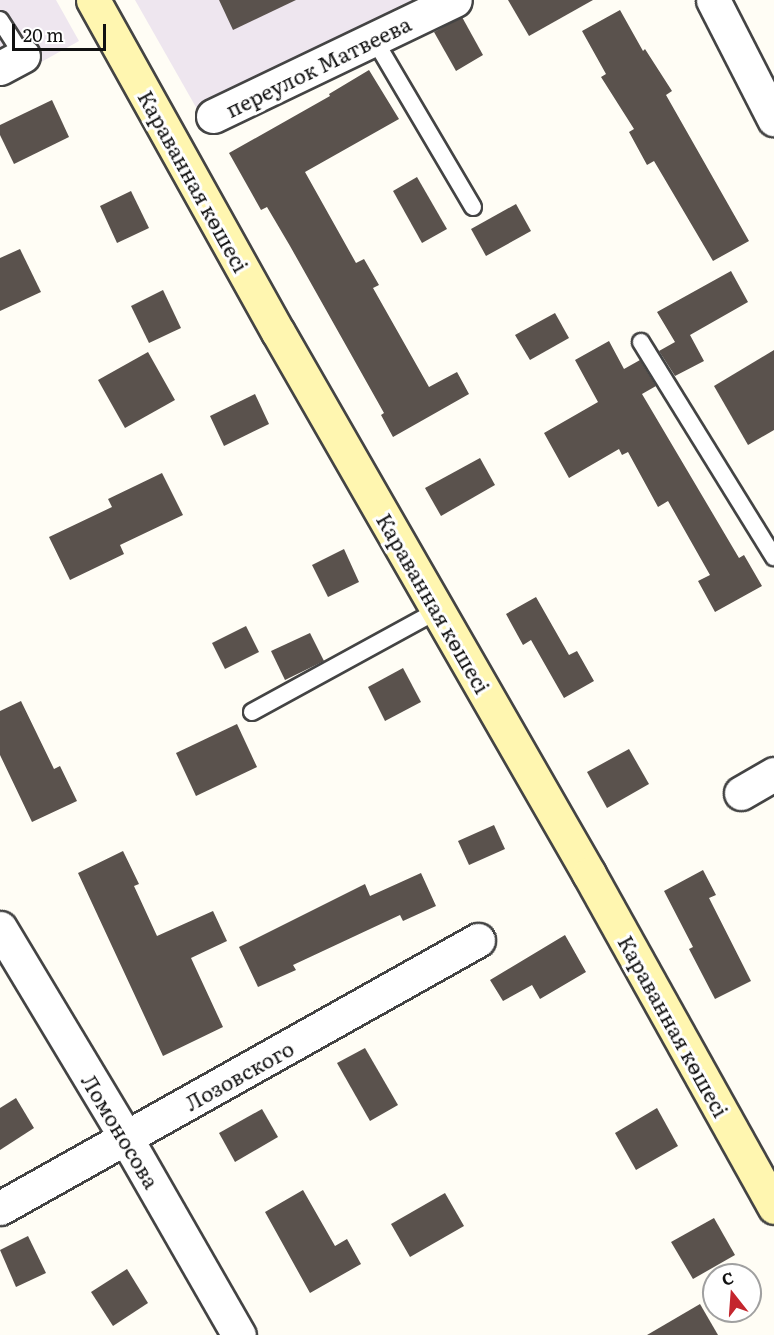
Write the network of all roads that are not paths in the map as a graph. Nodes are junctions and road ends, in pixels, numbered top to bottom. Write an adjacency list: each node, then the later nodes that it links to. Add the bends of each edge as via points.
1 (93, 0): 12 (main road, Караванная көшесі)
2 (455, 0): 5 (street, переулок Матвеева)
3 (713, 0): 7 (street)
4 (0, 20): 6 (lane)
5 (374, 39): 8 (street, переулок Матвеева); 9 (lane)
6 (12, 62)
7 (772, 111)
8 (213, 116)
9 (473, 207)
10 (641, 342): 11 (lane)
11 (774, 557)
12 (438, 609): 13 (lane); 19 (main road, Караванная көшесі)
13 (252, 712)
14 (774, 774): 15 (street)
15 (741, 793)
16 (0, 928): 18 (street, Ломоносова)
17 (478, 940): 18 (street, Лозовского)
18 (126, 1138): 20 (street, Лозовского); 21 (street, Ломоносова)
19 (774, 1207)
20 (0, 1208)
21 (239, 1335)

